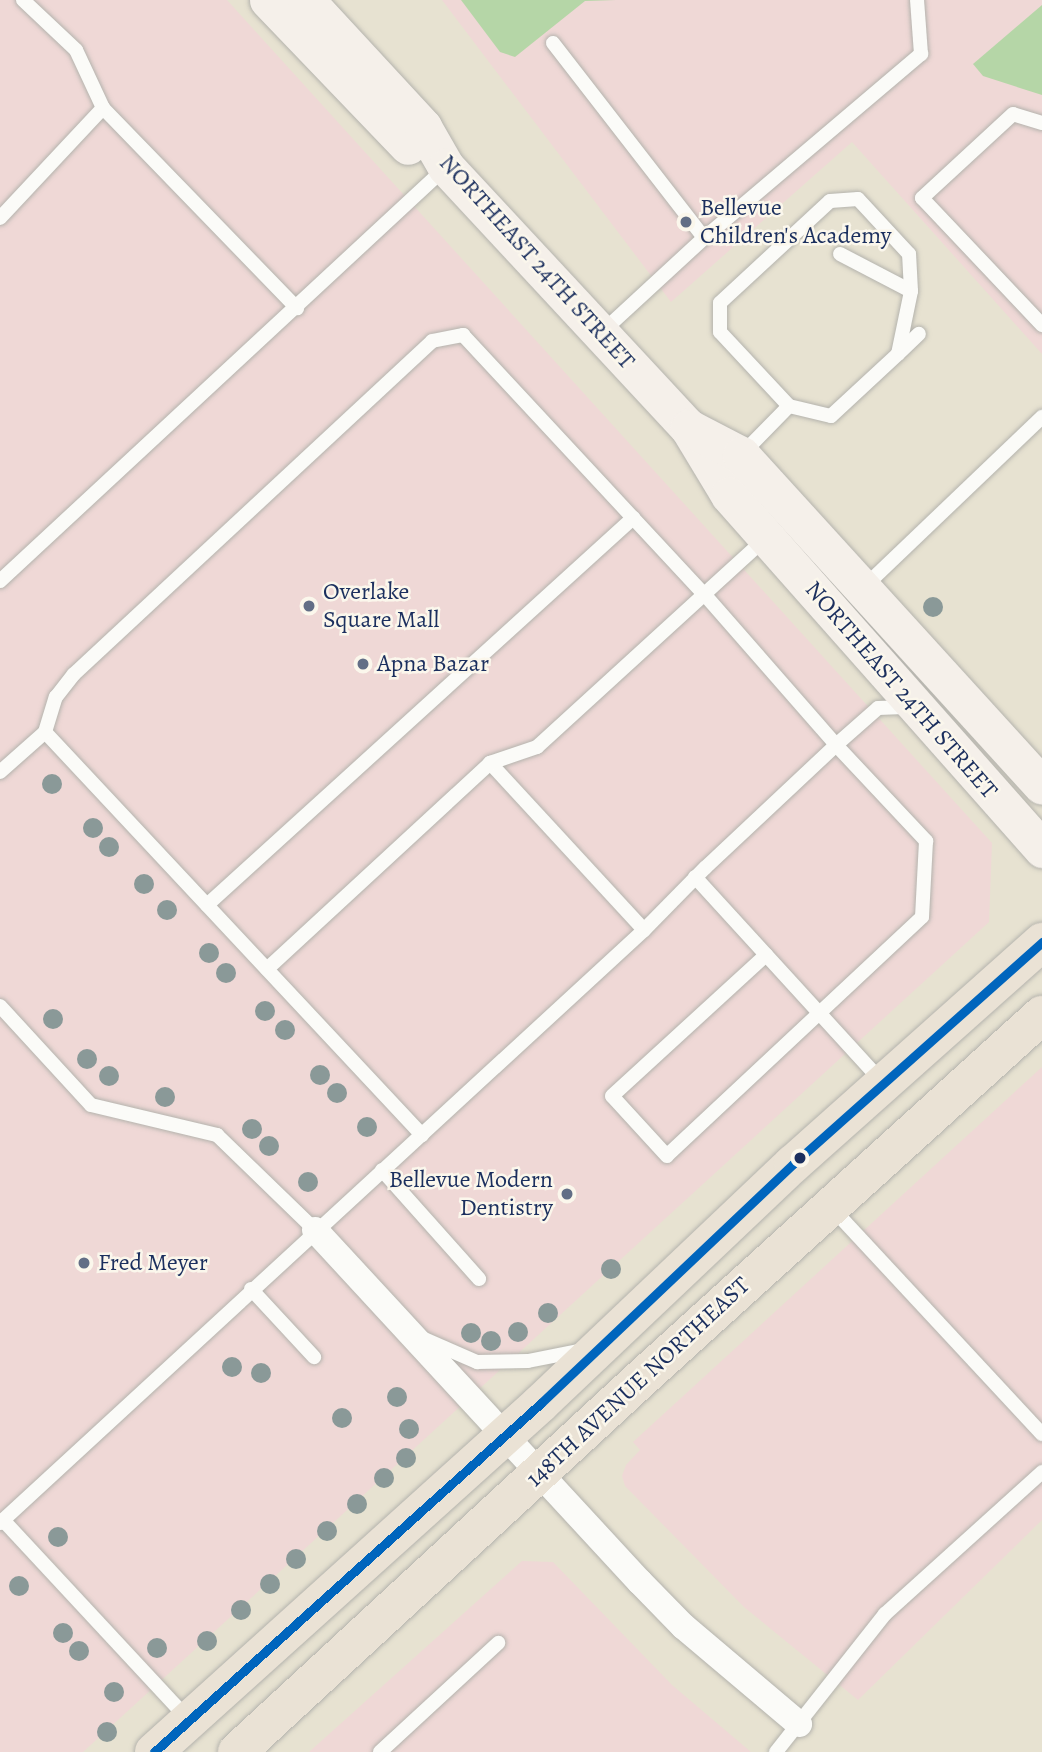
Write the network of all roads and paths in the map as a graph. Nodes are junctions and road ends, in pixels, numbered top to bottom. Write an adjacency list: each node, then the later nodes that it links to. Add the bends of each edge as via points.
1 (23, 0): 6 (lane, via 76,50)
2 (268, 0): 8 (main road, via 405,144)
3 (306, 0): 8 (main road, NORTHEAST 24TH STREET, via 423,127)
4 (917, 0): 10 (lane, via 921,54)
5 (553, 43): 10 (lane)
6 (103, 108): 9 (lane); 13 (lane)
7 (1042, 122): 14 (lane, via 1013,114 922,198)
8 (446, 167): 13 (lane); 15 (main road, NORTHEAST 24TH STREET)
9 (0, 218)
10 (704, 238): 15 (lane)
11 (840, 254): 12 (lane)
12 (911, 291): 17 (lane); 18 (lane, via 909,254 858,199 831,201 720,303 720,332)
13 (297, 308): 24 (lane)
14 (1042, 325)
15 (600, 334): 20 (main road, NORTHEAST 24TH STREET)
16 (919, 334): 17 (lane)
17 (898, 354): 18 (lane, via 831,416)
18 (789, 406): 21 (lane)
19 (1042, 417): 25 (lane)
20 (688, 428): 21 (main road, NORTHEAST 24TH STREET); 23 (main road, NORTHEAST 24TH STREET, via 729,495)
21 (740, 455): 25 (main road, NORTHEAST 24TH STREET)
22 (633, 518): 26 (lane); 29 (lane, via 463,335 432,341 74,674 55,697); 36 (lane)
23 (766, 538): 26 (lane); 28 (main road, NORTHEAST 24TH STREET)
24 (0, 580)
25 (862, 589): 27 (main road, NORTHEAST 24TH STREET)
26 (704, 594): 30 (lane); 31 (lane, via 537,747)
27 (967, 702): 28 (main road); 33 (main road, NORTHEAST 24TH STREET)
28 (915, 706): 30 (lane, via 878,708); 34 (main road, NORTHEAST 24TH STREET)
29 (45, 732): 32 (lane); 36 (lane)
30 (836, 745): 35 (lane); 42 (lane, via 926,841 925,882 922,917)
31 (491, 763): 37 (lane); 40 (lane)
32 (0, 772)
33 (1042, 786)
34 (1042, 849)
35 (695, 877): 37 (lane); 39 (lane)
36 (207, 905): 40 (lane)
37 (644, 930): 45 (lane)
38 (1042, 942): 44 (main road, 148TH AVENUE NORTHEAST)
39 (766, 956): 42 (lane); 42 (lane, via 612,1096 667,1156)
40 (267, 969): 45 (lane)
41 (0, 1006): 48 (lane, via 91,1105 217,1135)
42 (818, 1013): 44 (lane)
43 (1042, 1015): 47 (main road, 148TH AVENUE NORTHEAST)
44 (883, 1083): 52 (main road, 148TH AVENUE NORTHEAST)
45 (422, 1135): 46 (lane)
46 (382, 1170): 48 (lane); 49 (lane)
47 (831, 1206): 55 (lane); 57 (main road, 148TH AVENUE NORTHEAST)
48 (315, 1230): 50 (lane); 51 (street)
49 (479, 1279)
50 (251, 1289): 53 (lane); 58 (lane)
51 (413, 1335): 52 (lane, via 477,1362 528,1361); 54 (street)
52 (598, 1347): 54 (main road, 148TH AVENUE NORTHEAST)
53 (314, 1357)
54 (505, 1434): 57 (street); 60 (main road, 148TH AVENUE NORTHEAST)
55 (1042, 1434)
56 (1042, 1472): 61 (lane, via 885,1614)
57 (539, 1473): 61 (street, via 683,1626); 63 (main road, 148TH AVENUE NORTHEAST)
58 (1, 1521): 60 (lane)
59 (498, 1643): 64 (lane)
60 (189, 1720): 62 (main road, 148TH AVENUE NORTHEAST)
61 (799, 1724): 65 (lane)
62 (154, 1752)
63 (237, 1752)
64 (380, 1752)
65 (776, 1752)

